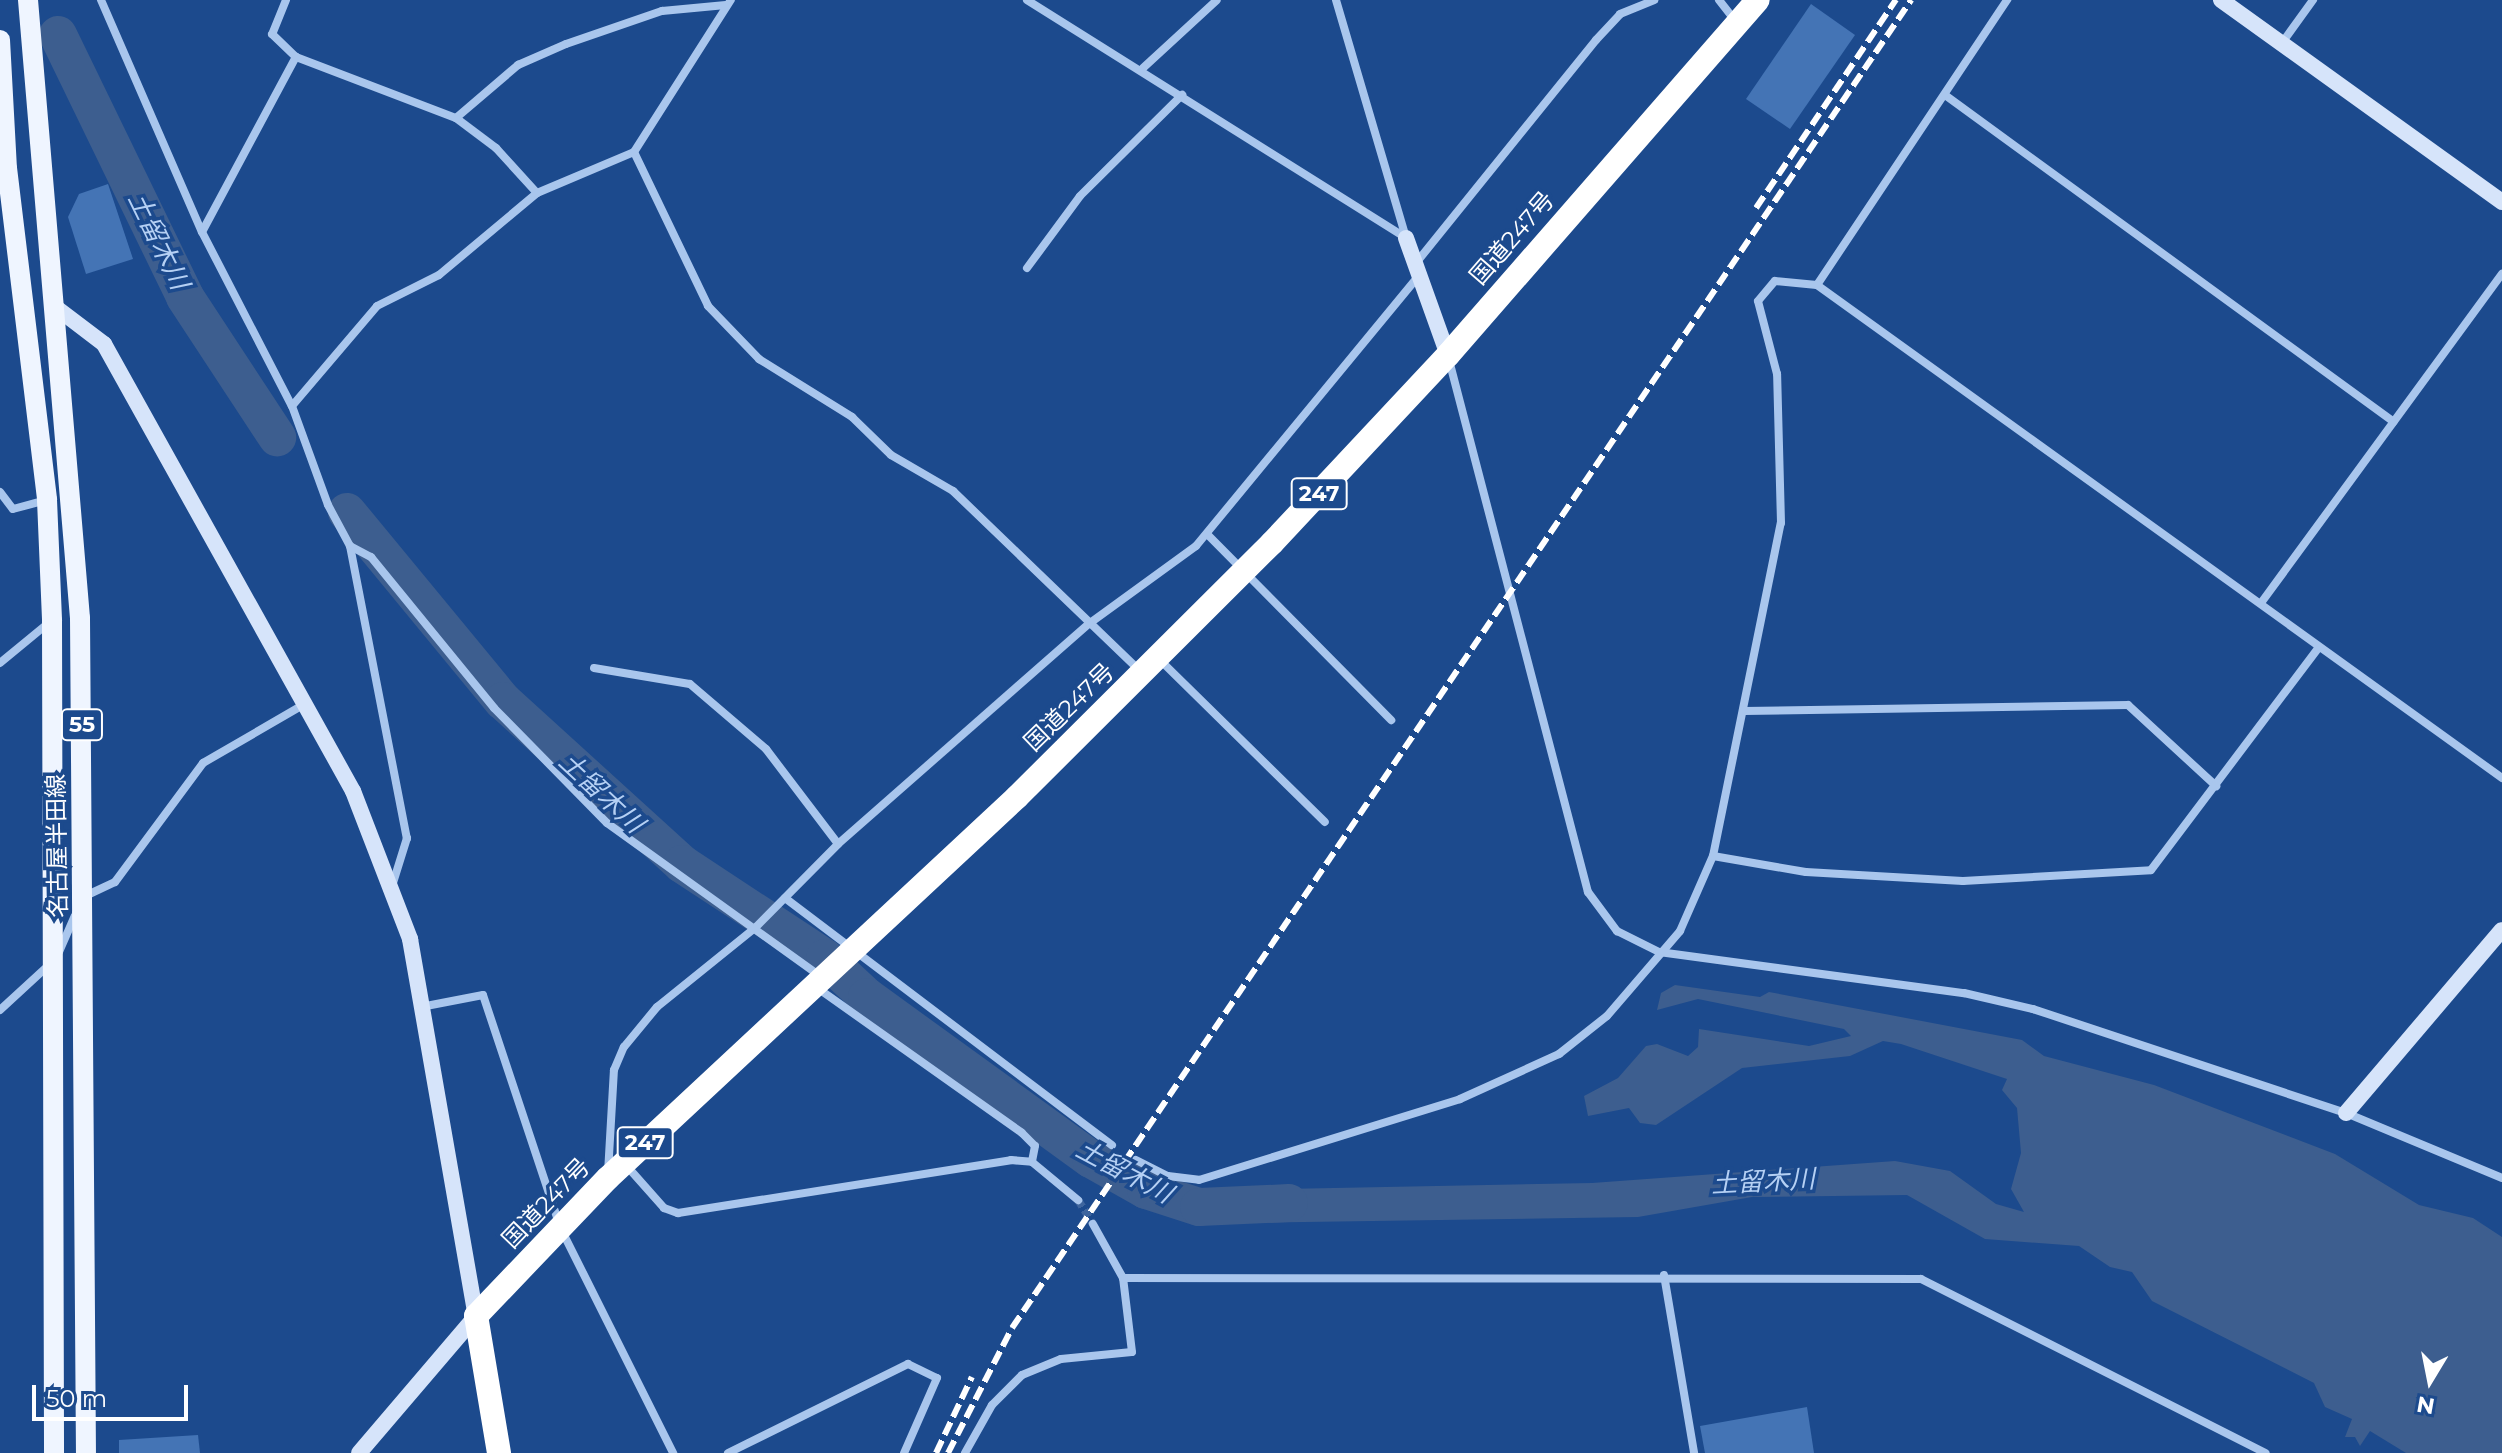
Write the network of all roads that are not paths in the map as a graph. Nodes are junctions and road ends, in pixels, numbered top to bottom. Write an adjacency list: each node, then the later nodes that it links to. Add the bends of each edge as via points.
1 (28, 0): 31 (main road, 名古屋半田線 / 55)
2 (101, 0): 25 (street)
3 (286, 0): 17 (street, via 272,34)
4 (1027, 0): 18 (street)
5 (1217, 0): 18 (street)
6 (1336, 0): 26 (street)
7 (1654, 0): 28 (street, via 1620,14 1596,40)
8 (1719, 0): 14 (street)
9 (1758, 0): 14 (highway, 国道247号 / 247)
10 (2007, 0): 20 (street)
11 (2221, 0): 16 (street)
12 (2313, 0): 16 (street)
13 (728, 2): 21 (street, via 662,11 566,44 518,65); 22 (street)
14 (1737, 23): 32 (highway, 国道247号 / 247)
15 (0, 40): 36 (main road, 名古屋半田線 / 55, via 7,168)
16 (2282, 43): 24 (street)
17 (296, 57): 21 (street); 25 (street)
18 (1143, 68): 19 (street)
19 (1182, 95): 26 (street); 27 (street, via 1080,196)
20 (1945, 95): 30 (street); 34 (street)
21 (456, 118): 23 (street, via 496,148)
22 (634, 152): 23 (street); 42 (street, via 708,306 759,359 852,417 891,455 953,491)
23 (537, 193): 33 (street, via 439,275 377,306)
24 (2502, 202)
25 (202, 232): 33 (street)
26 (1406, 238): 28 (street)
27 (1027, 268)
28 (1417, 269): 32 (street); 37 (street)
29 (2502, 274): 34 (street)
30 (1817, 285): 40 (street); 48 (street, via 1775,281 1758,301 1777,374 1781,523)
31 (54, 306): 47 (street, via 104,344); 56 (main road, 名古屋半田線 / 55, via 77,545)
32 (1448, 355): 39 (highway, 国道247号 / 247); 60 (street, via 1588,892 1617,931)
33 (292, 406): 38 (street, via 328,505)
34 (2394, 422): 40 (street)
35 (0, 492): 36 (street, via 13,509)
36 (47, 500): 41 (main road, 名古屋半田線 / 55)
37 (1207, 534): 39 (street); 42 (street)
38 (350, 546): 55 (street, via 407,838); 58 (street, via 371,557 494,708 607,823)
39 (1245, 571): 45 (highway, 国道247号 / 247); 49 (street)
40 (2261, 603): 43 (street)
41 (52, 621): 44 (street); 62 (main road, 名古屋半田線 / 55)
42 (1090, 623): 45 (street); 53 (street)
43 (2318, 648): 50 (street); 51 (street)
44 (0, 663)
45 (1151, 667): 52 (street); 61 (highway, 国道247号 / 247)
46 (594, 668): 53 (street, via 690,684 766,749)
47 (303, 705): 55 (street, via 353,791); 56 (street, via 203,763 115,882)
48 (1744, 711): 51 (street, via 2128,705); 54 (street)
49 (1391, 720)
50 (2502, 778)
51 (2216, 786): 54 (street, via 2151,870 2123,876 1963,881 1806,872)
52 (1325, 822)
53 (838, 844): 57 (street)
54 (1713, 856): 60 (street, via 1695,905)
55 (393, 883): 64 (street)
56 (84, 895): 62 (street); 79 (main road, 名古屋半田線 / 55)
57 (783, 900): 58 (street); 61 (street)
58 (756, 927): 63 (street); 70 (street, via 657,1007 624,1047 608,1123)
59 (2502, 930): 66 (street)
60 (1659, 952): 66 (street, via 1964,993 2033,1009); 68 (street, via 1607,1016 1559,1054 1460,1099 1199,1180 1168,1176)
61 (851, 953): 63 (highway, 国道247号 / 247); 67 (street)
62 (55, 961): 65 (street); 78 (main road, 名古屋半田線 / 55)
63 (817, 981): 69 (street, via 1022,1133 1035,1146); 70 (highway, 国道247号 / 247)
64 (426, 1006): 74 (street, via 483,995); 77 (street)
65 (0, 1010)
66 (2346, 1113): 71 (street)
67 (1112, 1145)
68 (1136, 1160)
69 (1032, 1162): 70 (street, via 1011,1160 678,1213); 72 (street)
70 (616, 1171): 74 (highway, 国道247号 / 247)
71 (2502, 1178)
72 (1078, 1200)
73 (1093, 1224): 76 (street)
74 (560, 1227): 77 (highway, 国道247号 / 247); 82 (street)
75 (1664, 1275): 76 (street); 86 (street); 87 (street, via 1921,1279)
76 (1123, 1278): 85 (street, via 1132,1352 1061,1359 1022,1375 992,1405)
77 (476, 1316): 80 (street); 81 (highway)
78 (54, 1453)
79 (86, 1453)
80 (359, 1453)
81 (499, 1453)
82 (673, 1453)
83 (728, 1453): 84 (street, via 908,1364 937,1378)
84 (904, 1453)
85 (965, 1453)
86 (1694, 1453)
87 (2266, 1453)

